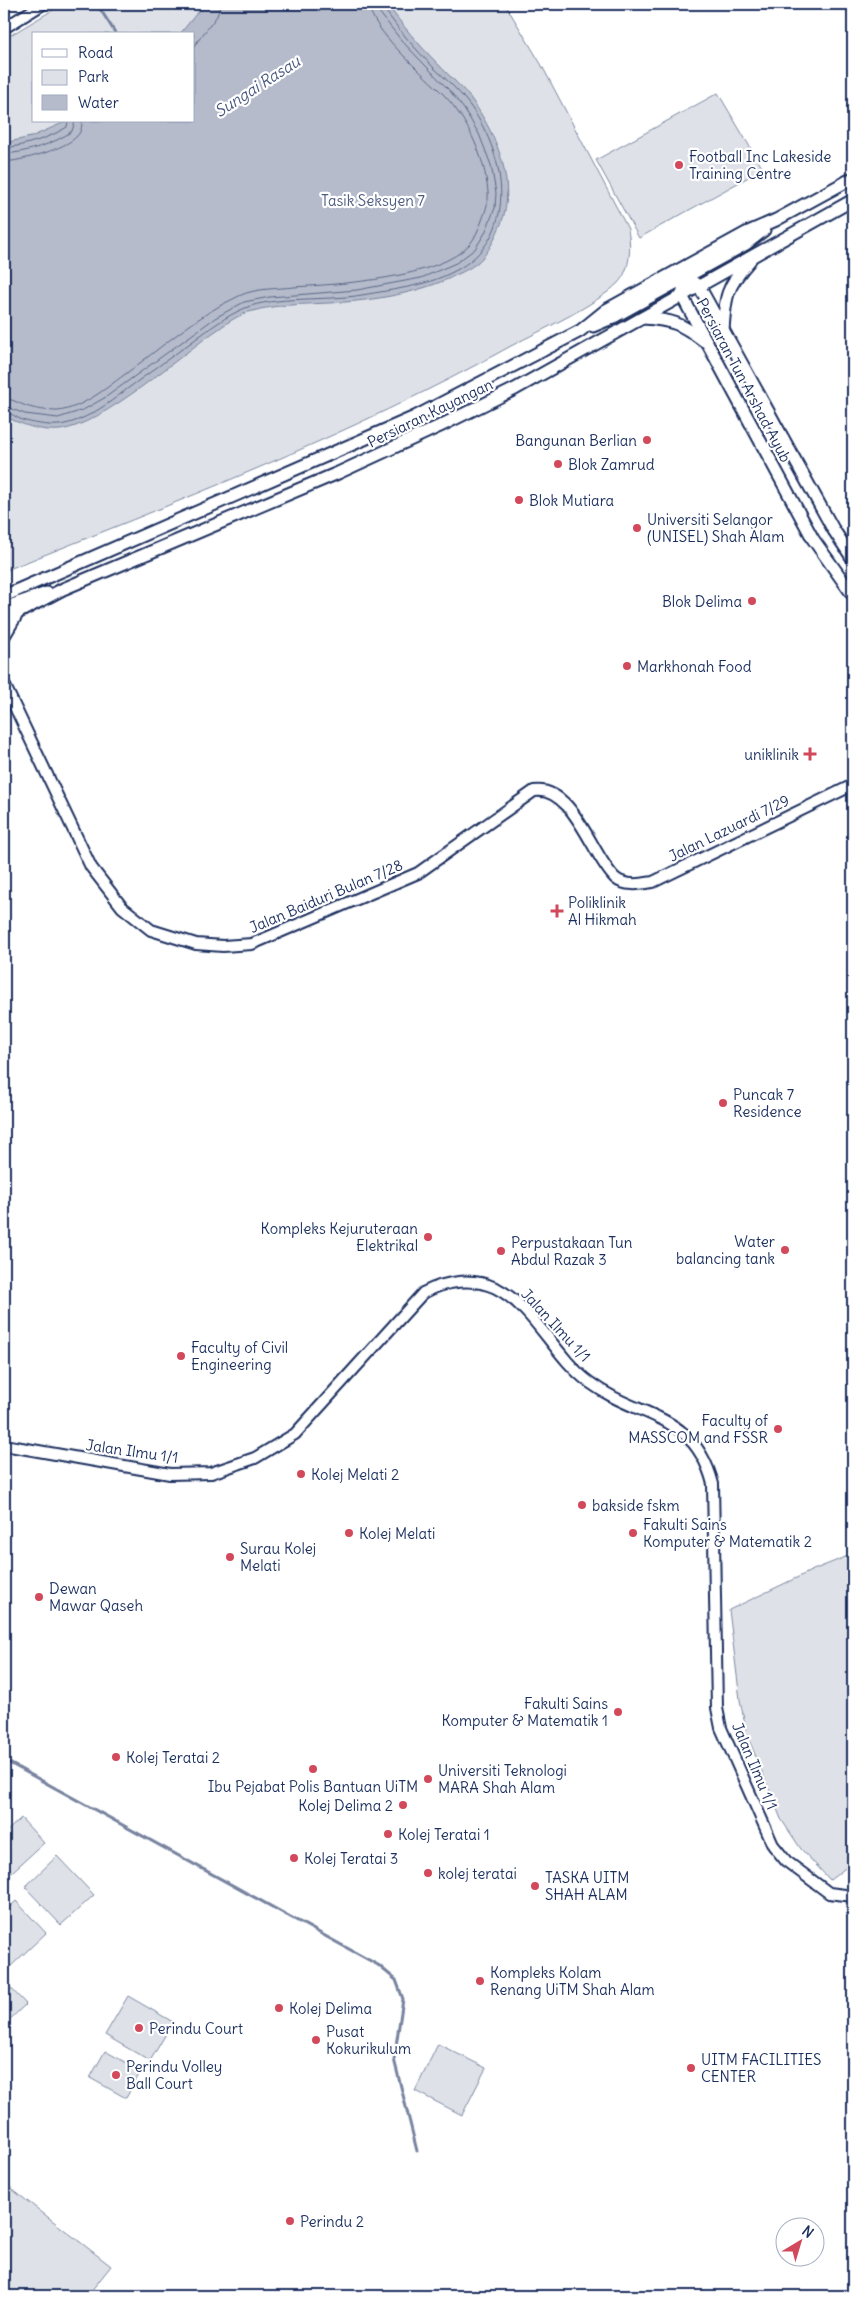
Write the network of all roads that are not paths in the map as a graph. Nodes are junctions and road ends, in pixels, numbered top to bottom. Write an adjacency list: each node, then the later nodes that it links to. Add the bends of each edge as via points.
1 (43, 4): 2 (street)
2 (4, 28)
3 (853, 178): 5 (main road, Persiaran Kayangan)
4 (853, 200): 6 (main road, Persiaran Kayangan)
5 (776, 220): 7 (main road, via 746,244); 11 (main road, Persiaran Kayangan, via 746,233 606,310)
6 (758, 252): 8 (main road, Persiaran Kayangan); 12 (main road, via 726,293)
7 (685, 278): 8 (main road, Persiaran Tun Arshad Ayub); 9 (main road, Persiaran Tun Arshad Ayub); 11 (main road, via 612,318)
8 (699, 286): 9 (main road, Persiaran Kayangan); 12 (main road, Persiaran Tun Arshad Ayub)
9 (682, 296): 10 (main road, Persiaran Kayangan); 13 (main road, Persiaran Tun Arshad Ayub)
10 (643, 318): 13 (main road, via 667,320 685,326); 15 (main road, Persiaran Kayangan, via 515,389 440,426 338,473)
11 (580, 331): 17 (main road, Persiaran Kayangan, via 415,417)
12 (723, 331): 14 (main road, Persiaran Tun Arshad Ayub, via 833,529)
13 (708, 344): 16 (main road, Persiaran Tun Arshad Ayub, via 813,539)
14 (853, 559)
15 (63, 589): 18 (main road, via 36,595); 19 (main road, Persiaran Kayangan)
16 (853, 595)
17 (4, 596)
18 (4, 608)
19 (17, 614): 20 (main road, Persiaran Kayangan); 21 (main road)
20 (4, 620)
21 (4, 636)
22 (4, 684): 24 (street, Jalan Baiduri Bulan 7/28, via 91,867 122,907 151,930 196,944 252,944 418,873 534,791 540,790 558,797 567,805)
23 (853, 785): 24 (street, Jalan Lazuardi 7/29, via 653,882 631,884)
24 (616, 878)
25 (4, 1445): 26 (street, Jalan Ilmu 1/1, via 170,1474 211,1473 255,1458 295,1434 423,1294 439,1284 451,1282 481,1283 495,1288 510,1297 583,1377 607,1393 681,1430 708,1464 713,1484 717,1708 721,1728 773,1845 786,1861 829,1893)
26 (850, 1896)

